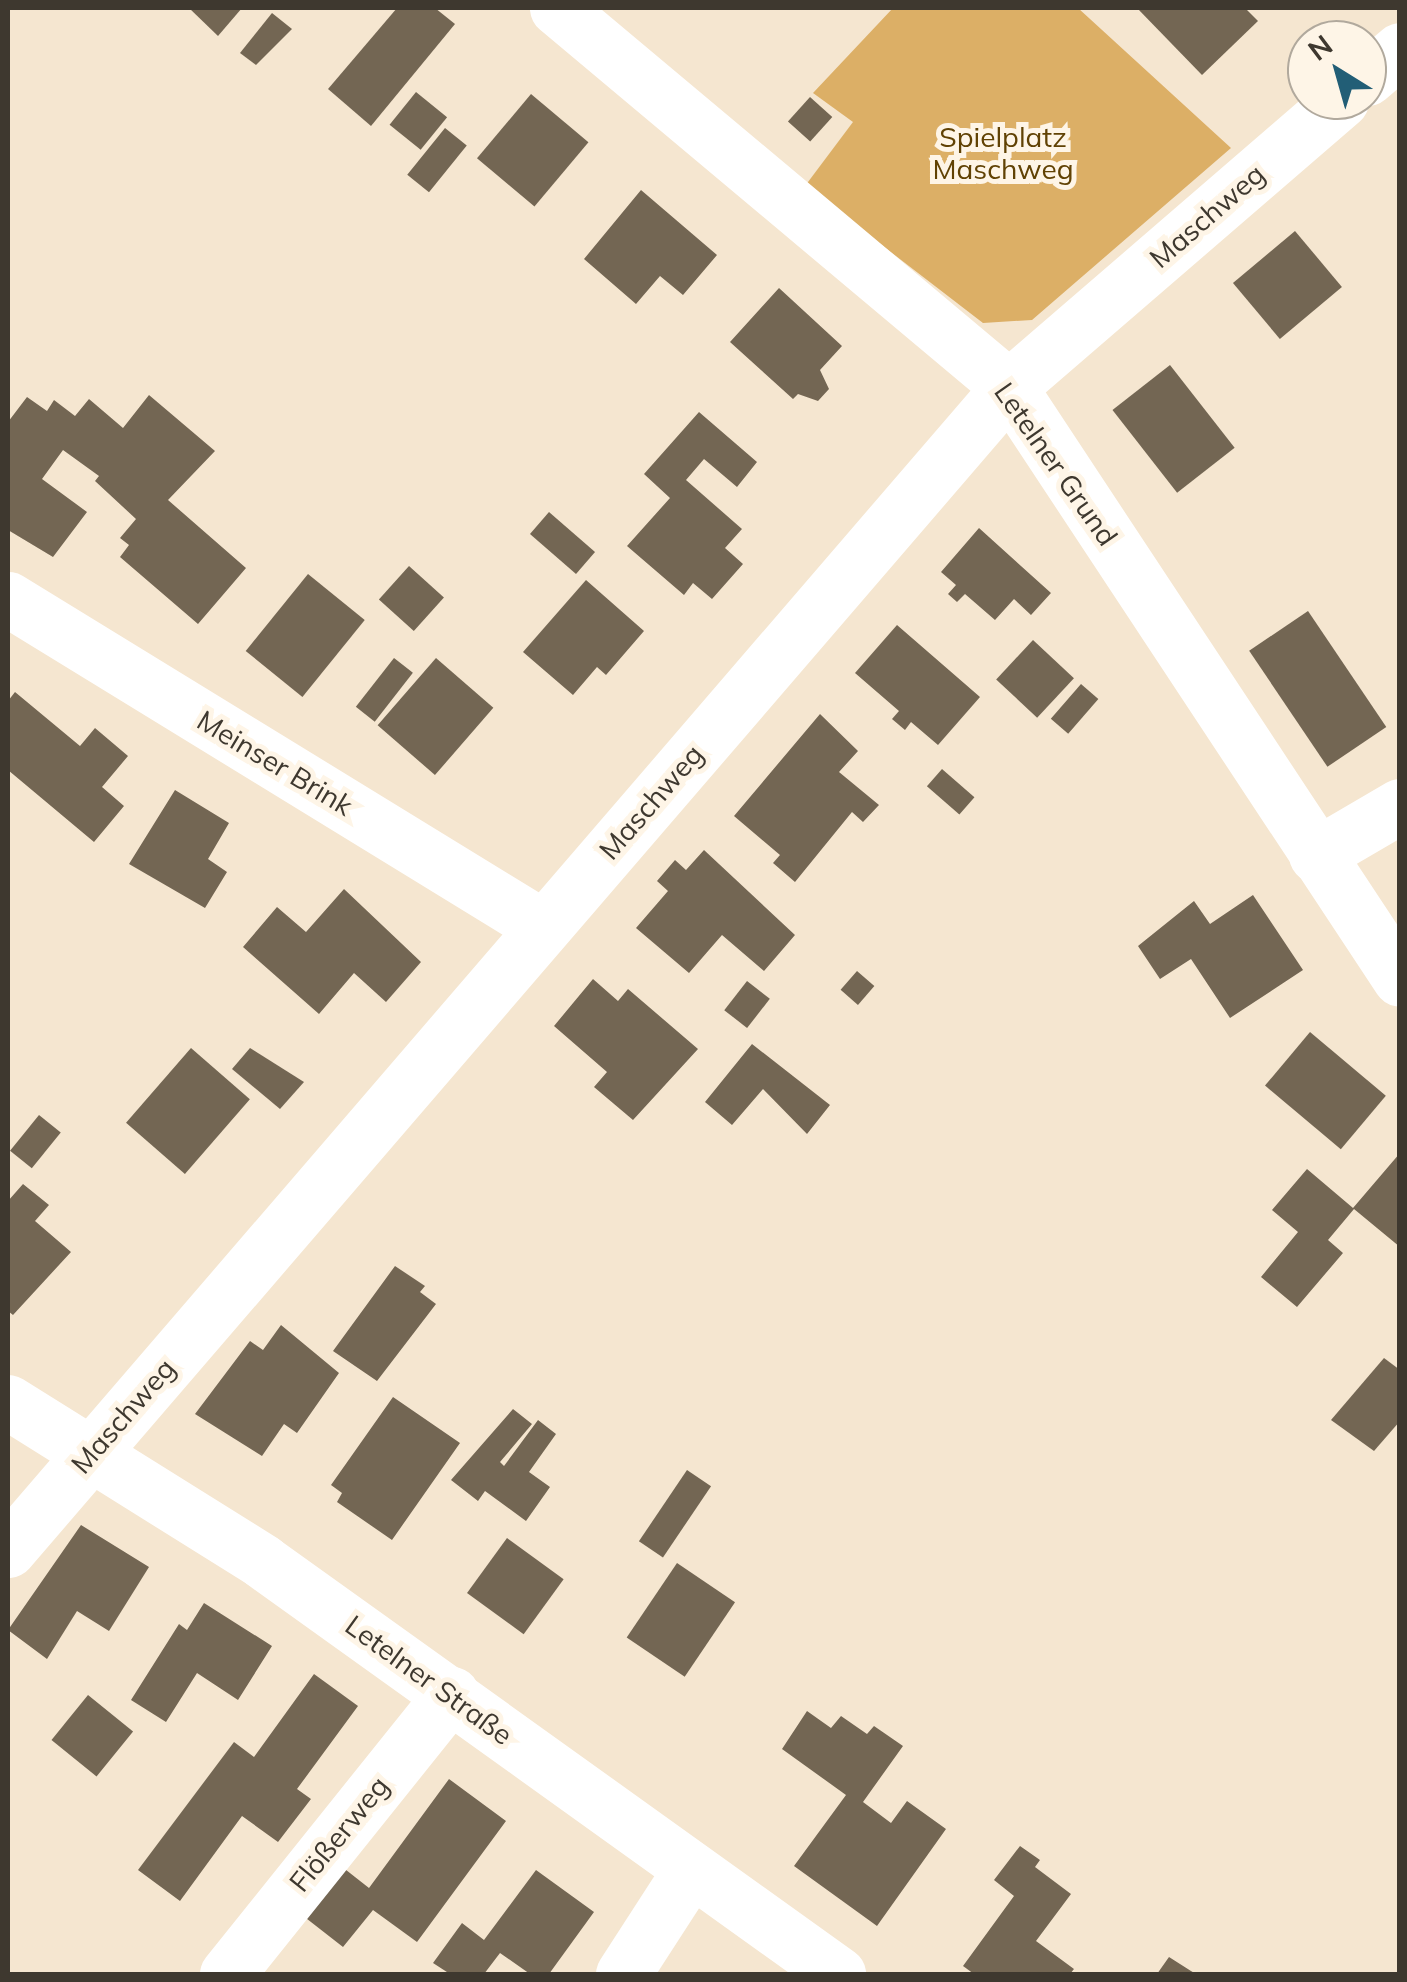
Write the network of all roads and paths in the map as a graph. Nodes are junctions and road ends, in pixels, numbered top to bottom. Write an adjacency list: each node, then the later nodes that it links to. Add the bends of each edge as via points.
1 (557, 8): 3 (street, Letelner Grund)
2 (1318, 120): 3 (street, Maschweg)
3 (1009, 388): 6 (street, Letelner Grund); 7 (street, Maschweg)
4 (8, 599): 7 (street, Meinser Brink)
5 (1400, 806): 6 (street)
6 (1316, 855): 8 (street, Letelner Grund)
7 (543, 927): 10 (street, Maschweg)
8 (1400, 978)
9 (8, 1402): 10 (street, Letelner Straße)
10 (90, 1454): 11 (street, Maschweg); 12 (street, Letelner Straße, via 262,1561)
11 (8, 1550)
12 (450, 1694): 13 (street, Letelner Straße); 14 (street, Flößerweg)
13 (691, 1869): 15 (street); 16 (street, Letelner Straße)
14 (227, 1974)
15 (623, 1974)
16 (838, 1974)

